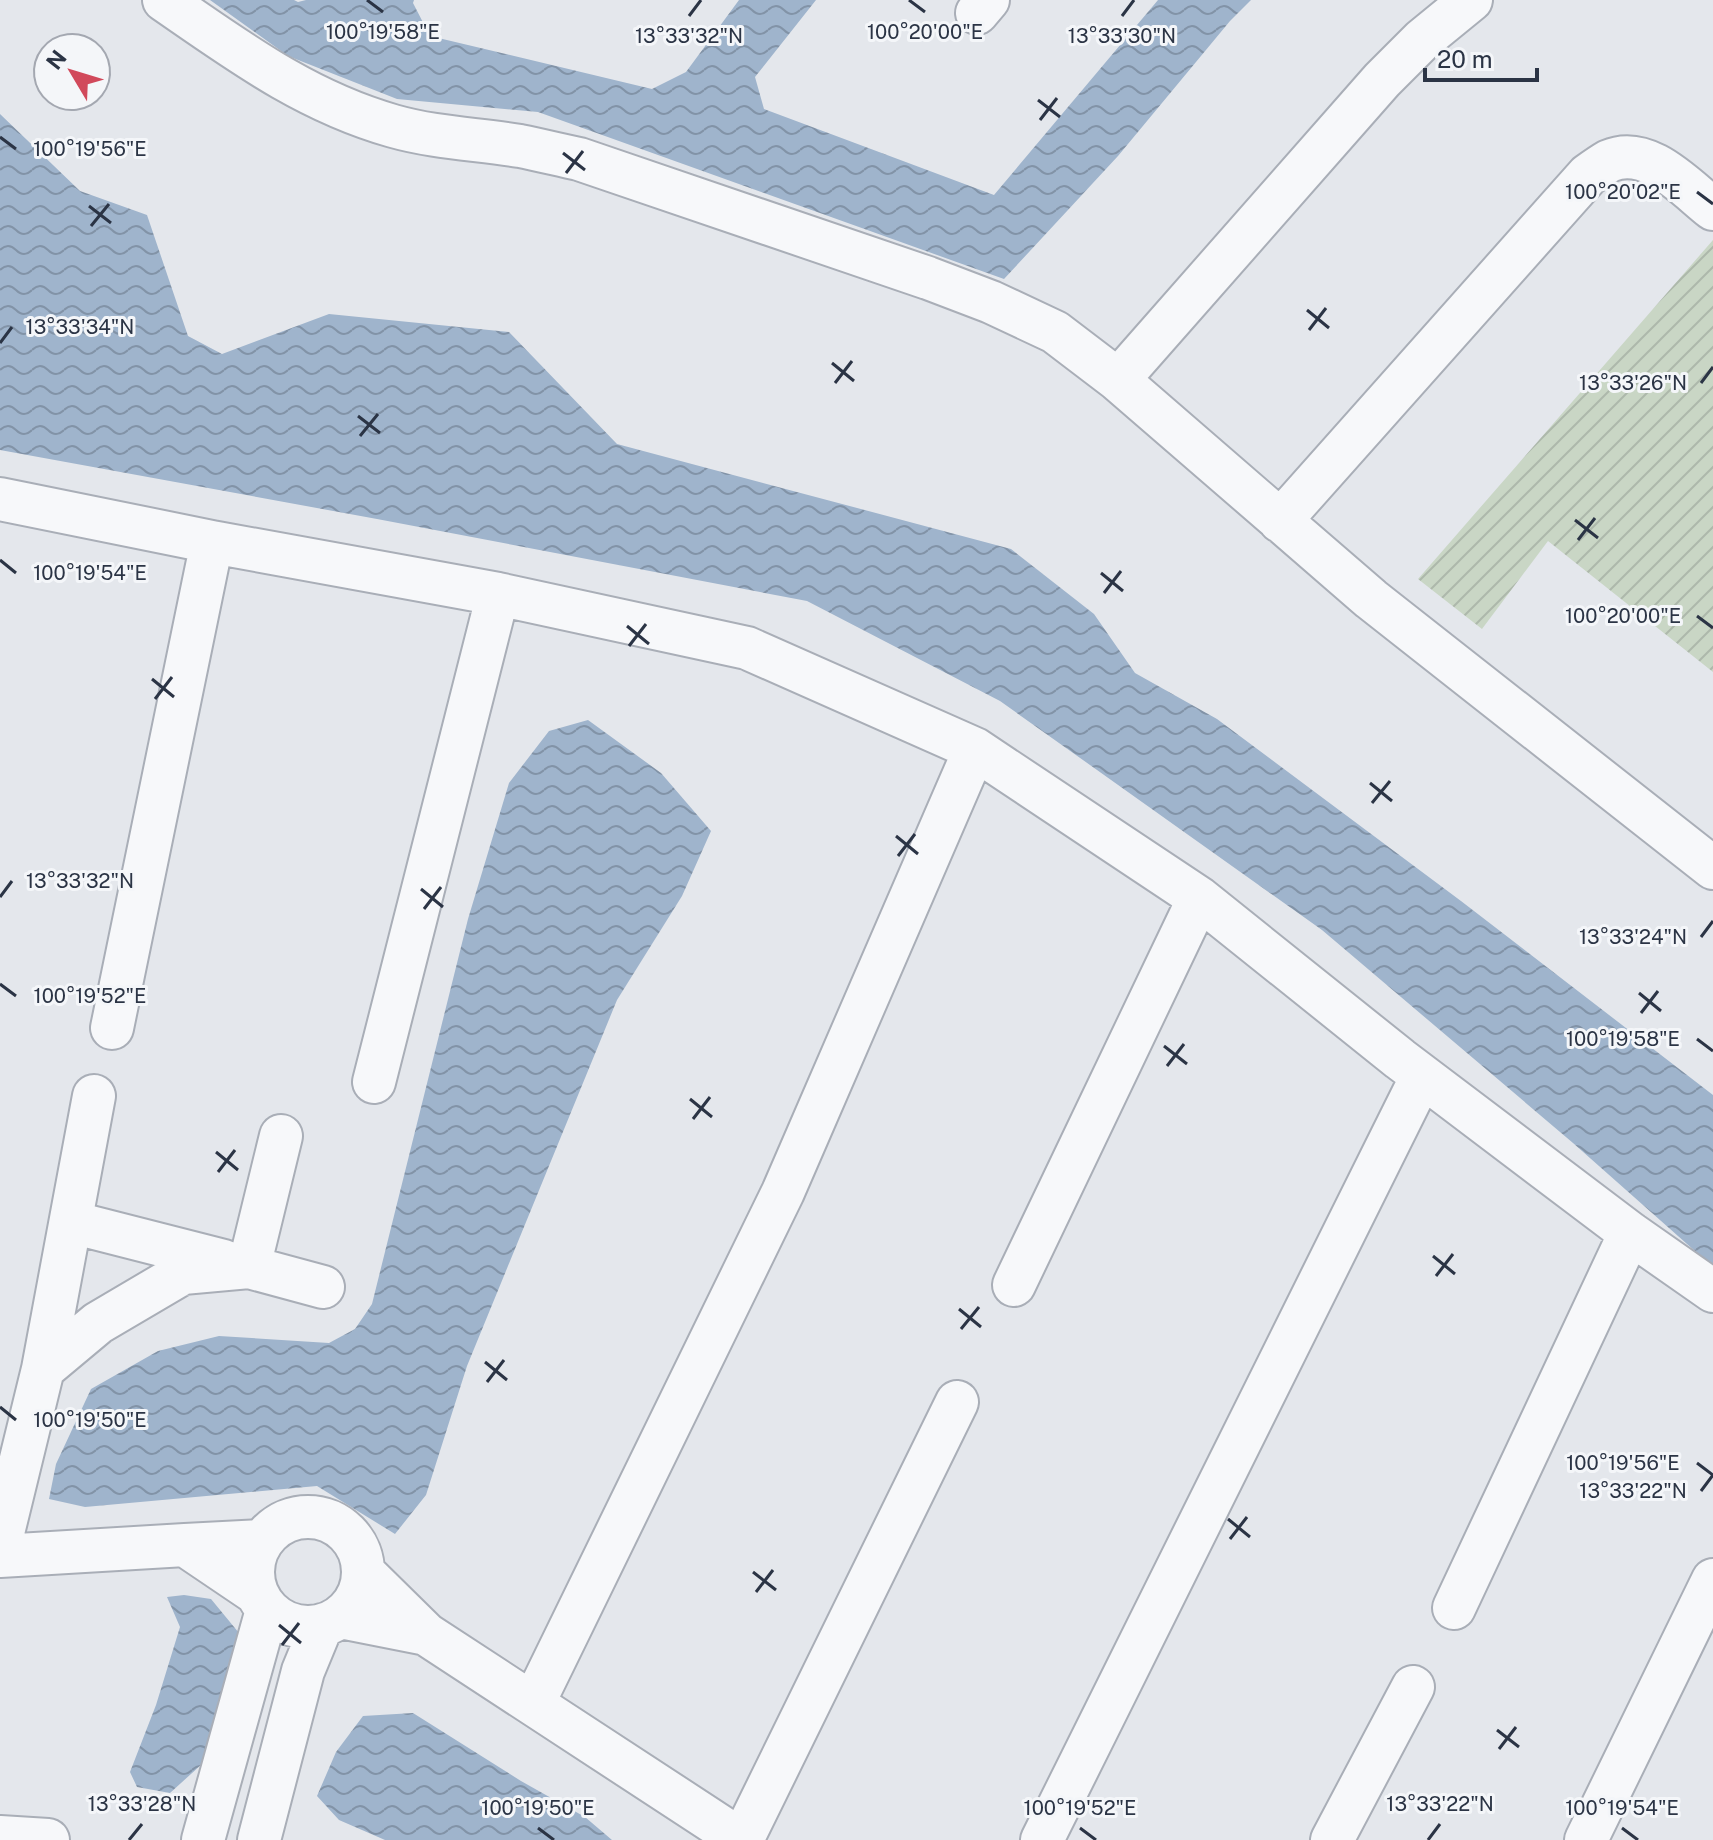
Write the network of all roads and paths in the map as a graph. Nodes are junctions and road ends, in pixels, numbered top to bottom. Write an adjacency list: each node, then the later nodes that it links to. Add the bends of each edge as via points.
1 (164, 0): 4 (street, via 285,82 345,110 451,139 579,159 914,273 1055,332)
2 (1471, 0): 4 (street, via 1382,80)
3 (1713, 209): 6 (street, via 1661,168 1638,157 1612,160 1588,175)
4 (1118, 380): 6 (street)
5 (0, 499): 7 (street)
6 (1280, 521): 10 (street)
7 (212, 542): 8 (street); 12 (street)
8 (498, 594): 9 (street, via 747,648); 14 (street)
9 (975, 749): 11 (street); 36 (street, via 783,1192)
10 (1713, 868)
11 (1199, 898): 13 (street); 20 (street)
12 (112, 1028)
13 (1422, 1076): 18 (street); 42 (street)
14 (374, 1082)
15 (94, 1096): 17 (street)
16 (281, 1136): 19 (street)
17 (71, 1222): 19 (street); 23 (street)
18 (1630, 1233): 22 (street); 32 (street)
19 (249, 1267): 21 (street); 23 (street, via 183,1273 98,1323)
20 (1014, 1285)
21 (323, 1287)
22 (1713, 1291)
23 (43, 1369): 26 (street)
24 (957, 1402): 41 (street)
25 (262, 1541): 27 (street); 29 (street, via 275,1527 312,1516 336,1524 350,1536); 31 (street, via 252,1575)
26 (0, 1545)
27 (185, 1545): 28 (street); 31 (street)
28 (0, 1556)
29 (363, 1572): 33 (street, via 353,1604); 34 (street)
30 (1713, 1580): 44 (street)
31 (261, 1602): 33 (street, via 282,1622 300,1627); 39 (street)
32 (1454, 1608)
33 (331, 1621): 34 (street); 40 (street, via 303,1671)
34 (426, 1634): 36 (street)
35 (1413, 1687): 43 (street)
36 (534, 1702): 41 (street)
37 (0, 1837): 38 (street)
38 (48, 1840)
39 (203, 1840)
40 (259, 1840)
41 (742, 1840)
42 (1042, 1840)
43 (1332, 1840)
44 (1586, 1840)

